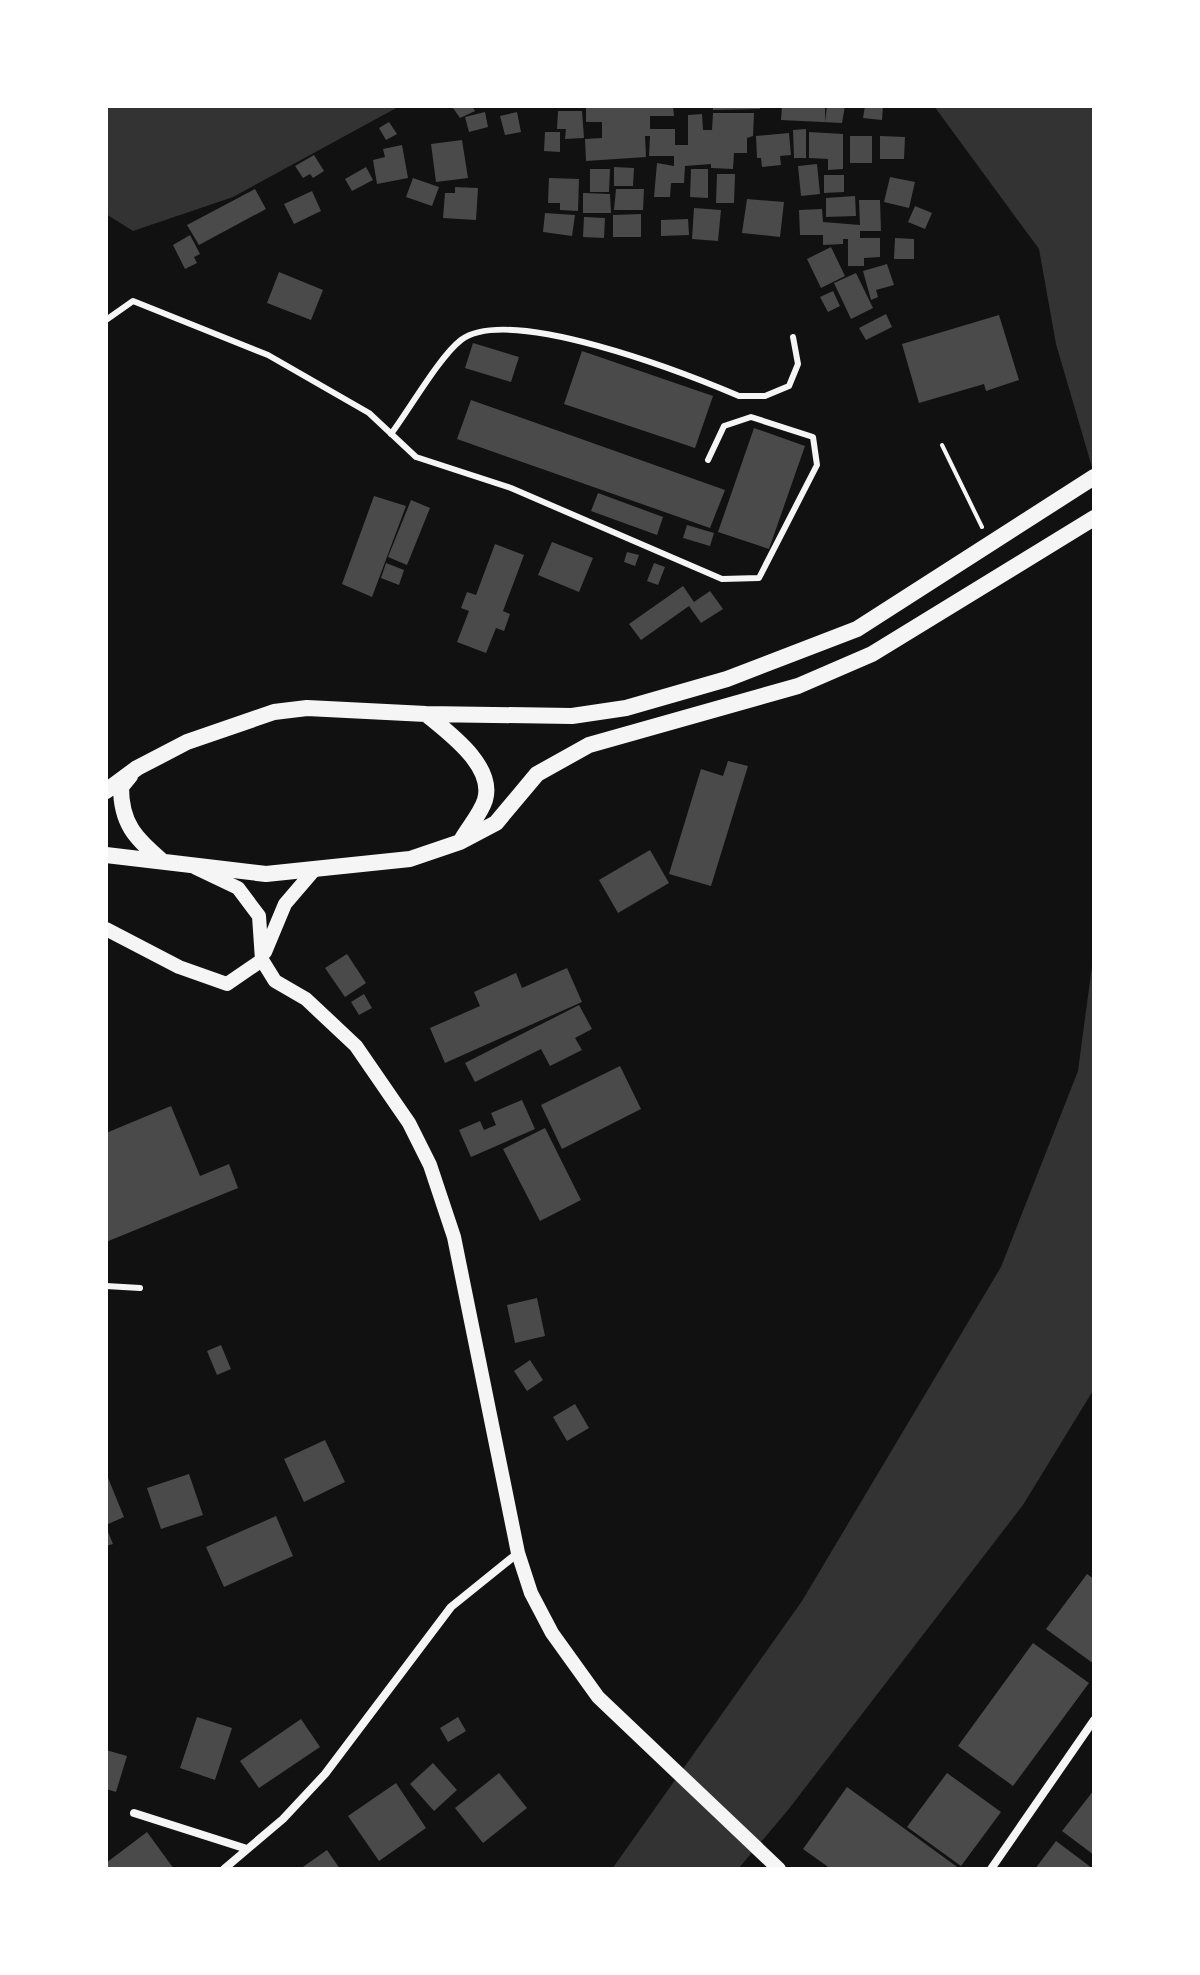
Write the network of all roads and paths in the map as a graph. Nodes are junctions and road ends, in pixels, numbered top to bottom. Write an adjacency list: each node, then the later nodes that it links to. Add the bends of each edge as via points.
1 (106, 320): 3 (lane, via 133,301 268,355 369,413)
2 (793, 337): 3 (lane, via 798,364 789,386 765,396 739,396 588,342 509,327 480,331 461,340)
3 (391, 434): 5 (lane, via 416,457 511,488 722,579 759,578 817,465 813,437 751,417 724,426)
4 (942, 445): 8 (path)
5 (708, 460)
6 (1094, 477): 8 (main road)
7 (1094, 518): 12 (main road, via 872,654 798,686 589,745 561,758 537,774 496,823)
8 (990, 544): 9 (main road, via 857,629 727,679 626,708 572,716)
9 (426, 714): 10 (main road, via 307,708 274,712 210,732); 12 (main road, via 476,762 486,782 485,800)
10 (137, 768): 11 (main road); 14 (main road, via 121,787 126,824)
11 (106, 791)
12 (460, 842): 16 (main road, via 410,859)
13 (106, 855): 14 (main road)
14 (161, 860): 15 (main road)
15 (196, 868): 16 (main road, via 266,874); 18 (street, via 238,888 259,916)
16 (315, 869): 18 (street, via 285,904)
17 (106, 929): 18 (street, via 179,967 227,984)
18 (262, 960): 21 (street, via 275,981 315,1006 356,1046 409,1123 430,1165 454,1237)
19 (106, 1286): 20 (lane)
20 (140, 1288)
21 (518, 1553): 24 (street, via 451,1607 325,1774); 25 (street, via 531,1593 571,1664 626,1727)
22 (1094, 1720): 27 (street)
23 (134, 1813): 24 (street)
24 (247, 1849): 26 (street)
25 (778, 1868)
26 (224, 1869)
27 (991, 1869)

